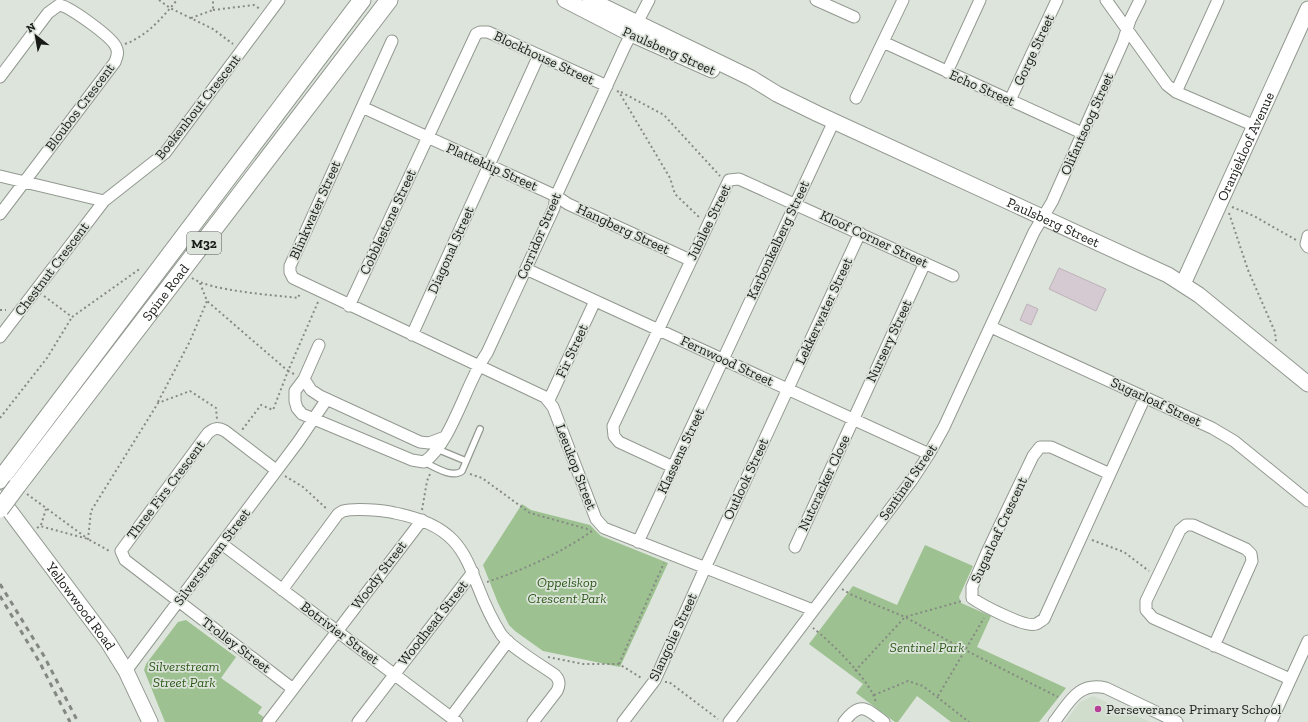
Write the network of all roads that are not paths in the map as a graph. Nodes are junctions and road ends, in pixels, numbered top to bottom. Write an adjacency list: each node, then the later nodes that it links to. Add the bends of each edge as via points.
1 (279, 0): 36 (street, Boekenhout Crescent, via 165,153)
2 (362, 0): 72 (main road, Spine Road / M32)
3 (389, 0): 75 (main road, Spine Road / M32, bridge, via 22,489)
4 (565, 0): 16 (street, Paulsberg Street)
5 (590, 0): 16 (street, Paulsberg Street)
6 (648, 0): 16 (street, Corridor Street)
7 (816, 0): 15 (street)
8 (903, 0): 19 (street)
9 (980, 0): 21 (street)
10 (1057, 0): 26 (street, Gorge Street)
11 (1106, 0): 17 (street)
12 (1140, 0): 17 (street, Olifantsoog Street)
13 (1218, 0): 24 (street)
14 (1308, 9): 29 (street, Oranjekloof Avenue)
15 (854, 17)
16 (634, 29): 23 (street, Corridor Street); 28 (street, Paulsberg Street, via 751,78 777,94)
17 (1128, 31): 24 (street, via 1164,82); 30 (street, Olifantsoog Street)
18 (392, 41): 27 (street, Blinkwater Street)
19 (883, 42): 21 (street, Echo Street); 25 (street)
20 (539, 55): 23 (street, Blockhouse Street); 31 (street, Blockhouse Street, via 488,32 476,34); 32 (street, Diagonal Street)
21 (947, 72): 26 (street, Echo Street)
22 (0, 77): 34 (street, Bloubos Crescent, via 48,13 59,5 70,9 116,47 115,62)
23 (606, 86): 35 (street, Corridor Street)
24 (1176, 92): 29 (street)
25 (856, 98)
26 (1010, 100): 30 (street, Echo Street)
27 (362, 107): 31 (street); 47 (street, Blinkwater Street, via 290,266 293,278)
28 (834, 121): 37 (street, Karbonkelberg Street); 39 (street, Paulsberg Street)
29 (1255, 126): 45 (street, Oranjekloof Avenue)
30 (1082, 133): 39 (street, Olifantsoog Street)
31 (427, 137): 32 (street, Platteklip Street); 47 (street, Cobblestone Street)
32 (489, 166): 35 (street, Platteklip Street); 50 (street, Diagonal Street)
33 (0, 176): 34 (street)
34 (24, 182): 36 (street); 38 (street)
35 (556, 196): 41 (street, Hangberg Street, via 568,204); 43 (street, Corridor Street, via 554,208)
36 (104, 201): 51 (street, Chestnut Crescent)
37 (795, 203): 40 (street, Kloof Corner Street); 41 (street, Jubilee Street, via 732,178 726,183); 53 (street, Karbonkelberg Street)
38 (0, 214)
39 (1043, 217): 45 (street, Paulsberg Street); 48 (street, Sentinel Street)
40 (860, 233): 42 (street, Kloof Corner Street); 57 (street, Lekkerwater Street)
41 (690, 260): 49 (street, Jubilee Street)
42 (925, 263): 44 (street, Kloof Corner Street); 61 (street, Nursery Street)
43 (526, 268): 46 (street, Fernwood Street); 54 (street, Corridor Street, via 487,353)
44 (953, 276)
45 (1183, 284): 56 (street, Paulsberg Street)
46 (595, 301): 49 (street, Fernwood Street); 60 (street, Fir Street)
47 (349, 306): 50 (street)
48 (991, 327): 58 (street, Sugarloaf Street); 66 (street, Sentinel Street)
49 (658, 330): 53 (street, Fernwood Street); 69 (street, Jubilee Street, via 613,430 619,442)
50 (412, 335): 54 (street)
51 (0, 337)
52 (319, 345): 55 (street)
53 (723, 360): 57 (street, Fernwood Street); 69 (street, Klassens Street)
54 (478, 366): 60 (street); 64 (street, Corridor Street)
55 (304, 379): 59 (street, via 311,390); 62 (street, via 295,391 294,401 302,414)
56 (1308, 384)
57 (788, 389): 61 (street, Fernwood Street); 80 (street, Outlook Street)
58 (1145, 397): 71 (street, Sugarloaf Crescent); 74 (street, Sugarloaf Street, via 1223,434)
59 (327, 399): 62 (street, Silverstream Street); 64 (street, via 420,442 429,443)
60 (549, 400): 77 (street, Leeukop Street, via 598,523)
61 (853, 419): 66 (street, Fernwood Street); 79 (street, Nutcracker Close)
62 (313, 420): 68 (street, via 412,460); 70 (street, Silverstream Street)
63 (480, 429): 67 (lane)
64 (445, 437): 65 (street, Corridor Street)
65 (437, 449): 67 (lane); 68 (street, Corridor Street)
66 (929, 454): 84 (street, Sentinel Street)
67 (466, 461): 68 (lane, via 462,471 456,474)
68 (424, 462)
69 (673, 467): 77 (street, Klassens Street)
70 (276, 470): 78 (street, Silverstream Street); 83 (street, Three Firs Crescent, via 218,428 212,430 122,548 125,560)
71 (1110, 474): 71 (street, Sugarloaf Crescent, via 1044,619 1036,624 1026,624 972,598 972,587 988,550 1033,456 1040,447 1051,447)
72 (1, 478)
73 (0, 498): 89 (street, Yellowwood Road, via 108,642)
74 (1308, 501)
75 (0, 508)
76 (422, 520): 81 (street, via 452,538); 82 (street, via 390,512 340,512); 85 (street, Woody Street)
77 (638, 542): 80 (street, Leeukop Street)
78 (222, 544): 82 (street, Botrivier Street); 83 (street, Silverstream Street)
79 (795, 547)
80 (705, 568): 84 (street, Leeukop Street); 98 (street, Slangolie Street, via 655,680)
81 (473, 572): 86 (street, via 495,622); 90 (street, Woodhead Street)
82 (282, 590): 85 (street, Botrivier Street)
83 (178, 602): 89 (street, Silverstream Street); 92 (street, Trolley Street)
84 (813, 610): 99 (street, Sentinel Street)
85 (337, 631): 90 (street, Botrivier Street); 92 (street, Woody Street)
86 (508, 641): 93 (street); 97 (street, via 557,677 559,683 557,691)
87 (1308, 641): 91 (street)
88 (1214, 646): 88 (street, via 1252,562 1249,551 1193,525 1186,525 1180,530 1146,601 1148,613 1153,618); 91 (street)
89 (126, 671): 94 (street, Yellowwood Road)
90 (394, 674): 93 (street, Botrivier Street); 96 (street, Woodhead Street)
91 (1290, 679): 104 (street)
92 (293, 689): 95 (street, Woody Street)
93 (454, 719)
94 (150, 722)
95 (268, 722)
96 (358, 722)
97 (533, 722)
98 (623, 722)
99 (729, 722)
100 (844, 722): 101 (street, via 853,711 861,708)
101 (884, 722)
102 (1054, 722): 103 (street, via 1081,690 1098,686)
103 (1177, 722)
104 (1271, 722)

